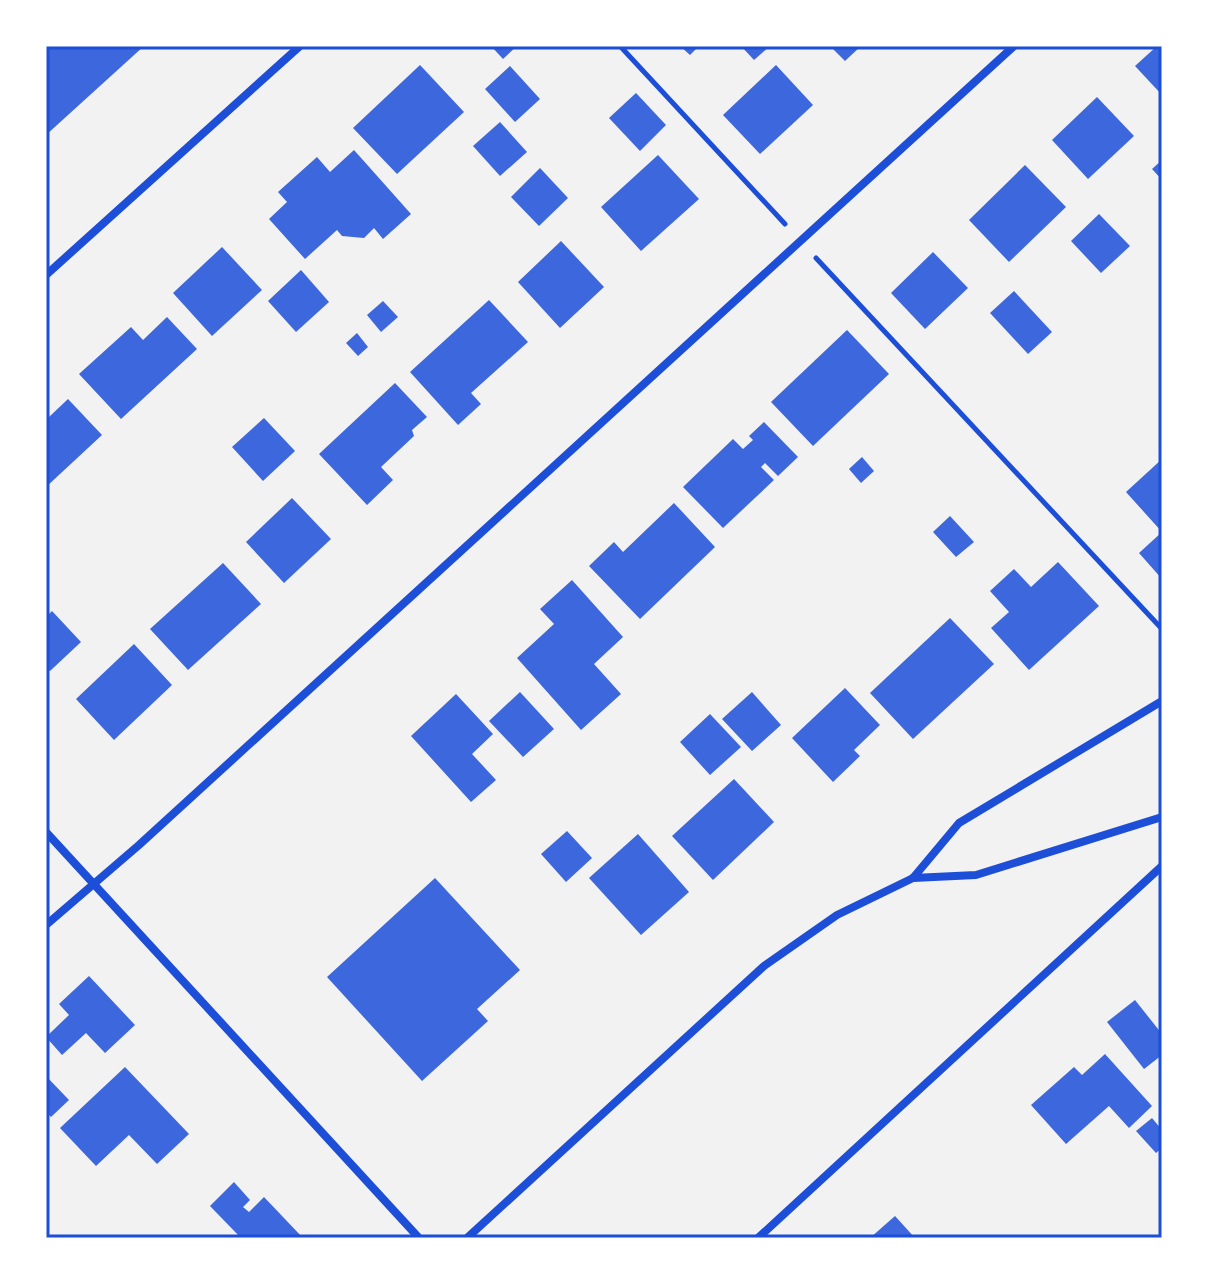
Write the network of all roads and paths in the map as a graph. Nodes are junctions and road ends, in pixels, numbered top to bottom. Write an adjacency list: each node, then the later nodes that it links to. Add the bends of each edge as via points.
1 (300, 46): 5 (street)
2 (620, 46): 4 (path)
3 (1014, 46): 4 (street)
4 (801, 241): 6 (path); 12 (street)
5 (46, 275)
6 (1162, 629)
7 (1162, 701): 11 (street, via 959,823)
8 (1162, 817): 11 (street, via 976,875)
9 (46, 832): 12 (street)
10 (1162, 866): 16 (street)
11 (913, 878): 15 (street, via 837,915 764,966)
12 (94, 883): 13 (street); 14 (street)
13 (46, 925)
14 (419, 1238)
15 (467, 1238)
16 (758, 1238)

